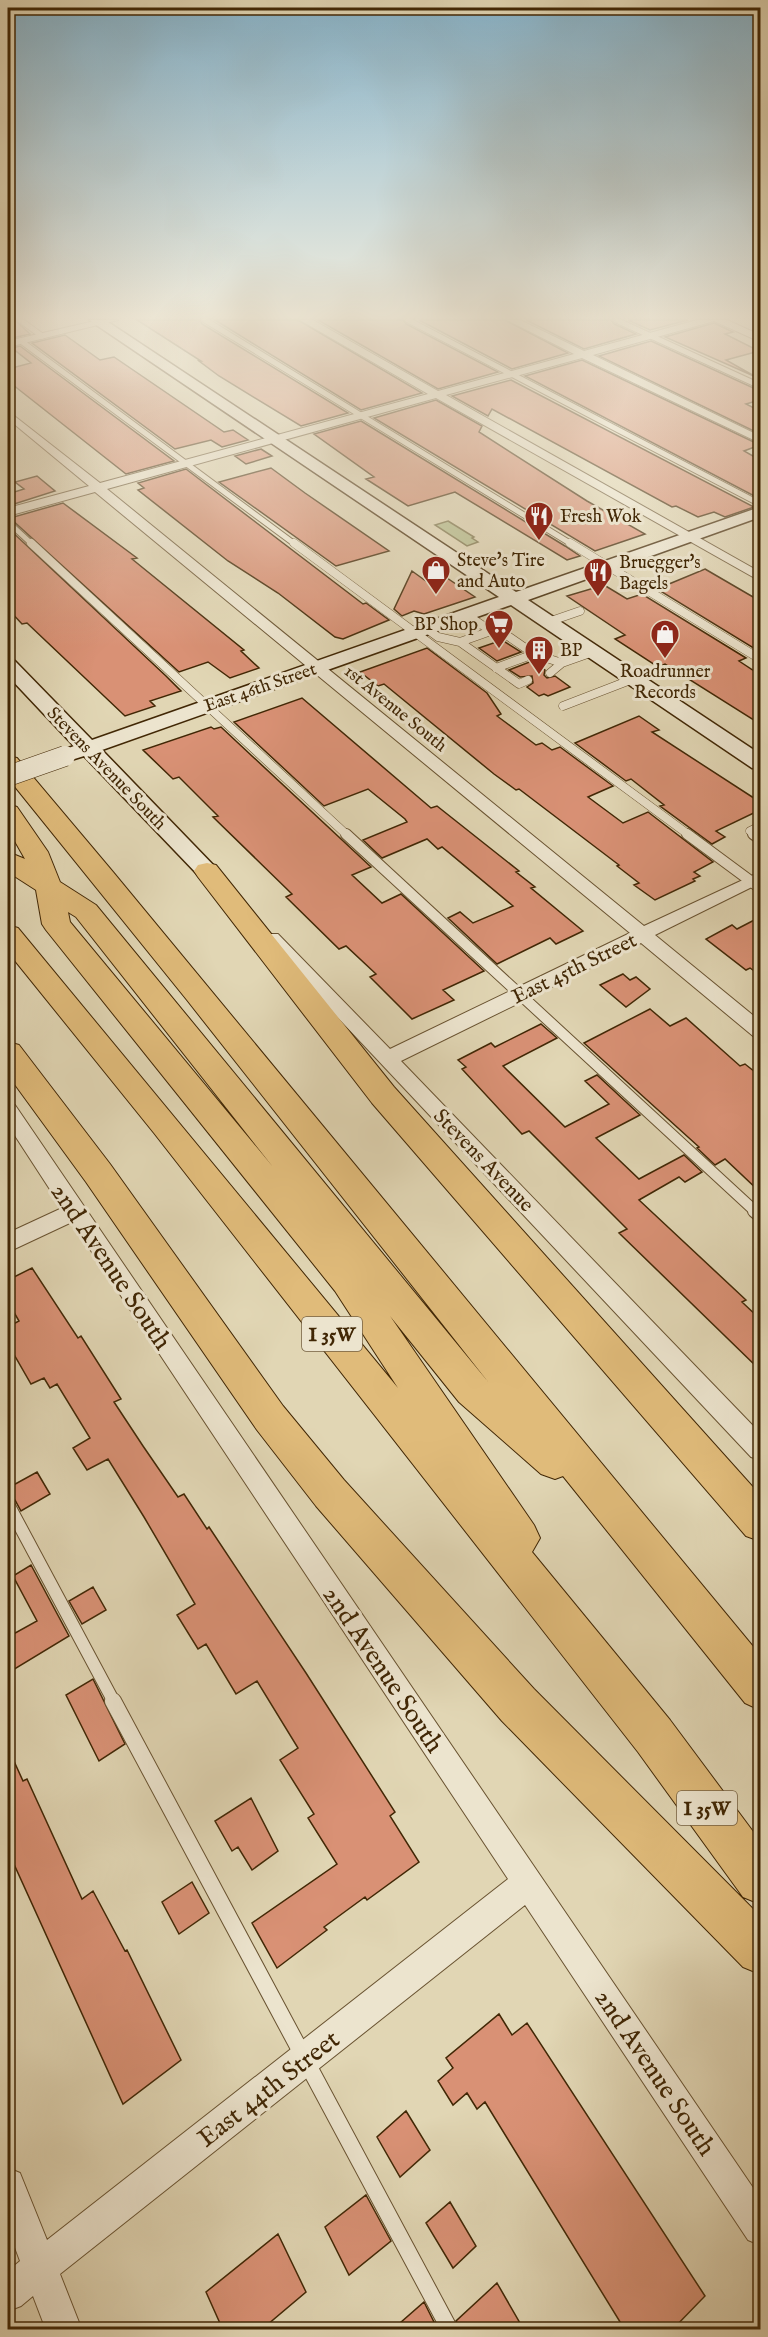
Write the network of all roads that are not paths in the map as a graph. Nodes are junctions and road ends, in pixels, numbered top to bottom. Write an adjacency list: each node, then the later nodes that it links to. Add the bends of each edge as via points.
1 (26, 429): 12 (street, 1st Avenue South)
2 (140, 429): 11 (lane)
3 (262, 429): 9 (main road)
4 (314, 429): 9 (street)
5 (383, 429): 18 (lane)
6 (498, 429): 17 (street)
7 (617, 429): 13 (lane)
8 (737, 429): 10 (street)
9 (277, 439): 11 (street); 20 (main road)
10 (760, 440)
11 (187, 464): 12 (street); 24 (lane)
12 (97, 488): 14 (street); 32 (street, 1st Avenue South)
13 (760, 504)
14 (8, 512)
15 (760, 512): 17 (main road, East 46th Street)
16 (8, 522): 37 (lane)
17 (690, 537): 18 (main road, East 46th Street); 19 (street)
18 (608, 566): 20 (main road, East 46th Street); 29 (lane)
19 (760, 577)
20 (513, 599): 22 (main road, East 46th Street); 23 (main road)
21 (579, 611): 23 (lane)
22 (467, 615): 24 (main road, East 46th Street); 25 (lane)
23 (548, 622): 27 (main road)
24 (421, 631): 26 (lane); 32 (main road, East 46th Street); 48 (lane)
25 (491, 631): 26 (lane); 28 (lane, via 505,634)
26 (460, 642): 33 (lane)
27 (593, 652): 30 (lane); 35 (main road)
28 (534, 654): 30 (lane); 33 (lane)
29 (760, 659)
30 (562, 663): 34 (lane)
31 (8, 665): 39 (main road, Stevens Avenue South)
32 (316, 668): 37 (main road, East 46th Street); 51 (street, 1st Avenue South)
33 (496, 668): 36 (lane, via 519,684)
34 (550, 673)
35 (633, 679): 38 (lane); 41 (main road)
36 (528, 680)
37 (207, 706): 39 (main road, East 46th Street); 52 (lane)
38 (563, 706)
39 (88, 748): 42 (main road, East 46th Street, bridge); 47 (main road, Stevens Avenue South)
40 (8, 763): 62 (highway, via 289,1105)
41 (760, 763)
42 (8, 776)
43 (8, 812): 49 (highway, via 33,843)
44 (760, 826): 45 (lane, via 750,831)
45 (760, 838)
46 (8, 860): 49 (highway)
47 (207, 871): 55 (street, Stevens Avenue); 63 (highway, via 383,1095)
48 (757, 882): 51 (street, East 45th Street)
49 (50, 889): 62 (highway, via 86,911 472,1391); 65 (highway, via 56,924 347,1281)
50 (8, 934): 65 (highway, I 35W)
51 (642, 935): 52 (street, East 45th Street); 53 (street, 1st Avenue South)
52 (518, 995): 55 (street, East 45th Street); 58 (lane)
53 (760, 1031)
54 (8, 1053): 68 (highway, via 99,1173 270,1418 330,1493 518,1705)
55 (387, 1059): 60 (street, Stevens Avenue)
56 (8, 1110): 57 (street, 2nd Avenue South)
57 (75, 1211): 59 (street); 67 (street, 2nd Avenue South)
58 (760, 1216)
59 (8, 1244)
60 (760, 1449)
61 (8, 1504): 69 (lane)
62 (614, 1512): 64 (highway)
63 (760, 1523)
64 (760, 1688)
65 (654, 1736): 66 (highway, I 35W)
66 (760, 1880)
67 (528, 1882): 69 (street, East 44th Street); 71 (street, 2nd Avenue South)
68 (760, 1950)
69 (305, 2058): 72 (street, East 44th Street); 75 (lane)
70 (8, 2185): 72 (street)
71 (760, 2228)
72 (40, 2267): 73 (street, East 44th Street); 74 (street)
73 (8, 2293)
74 (64, 2330)
75 (450, 2330)

